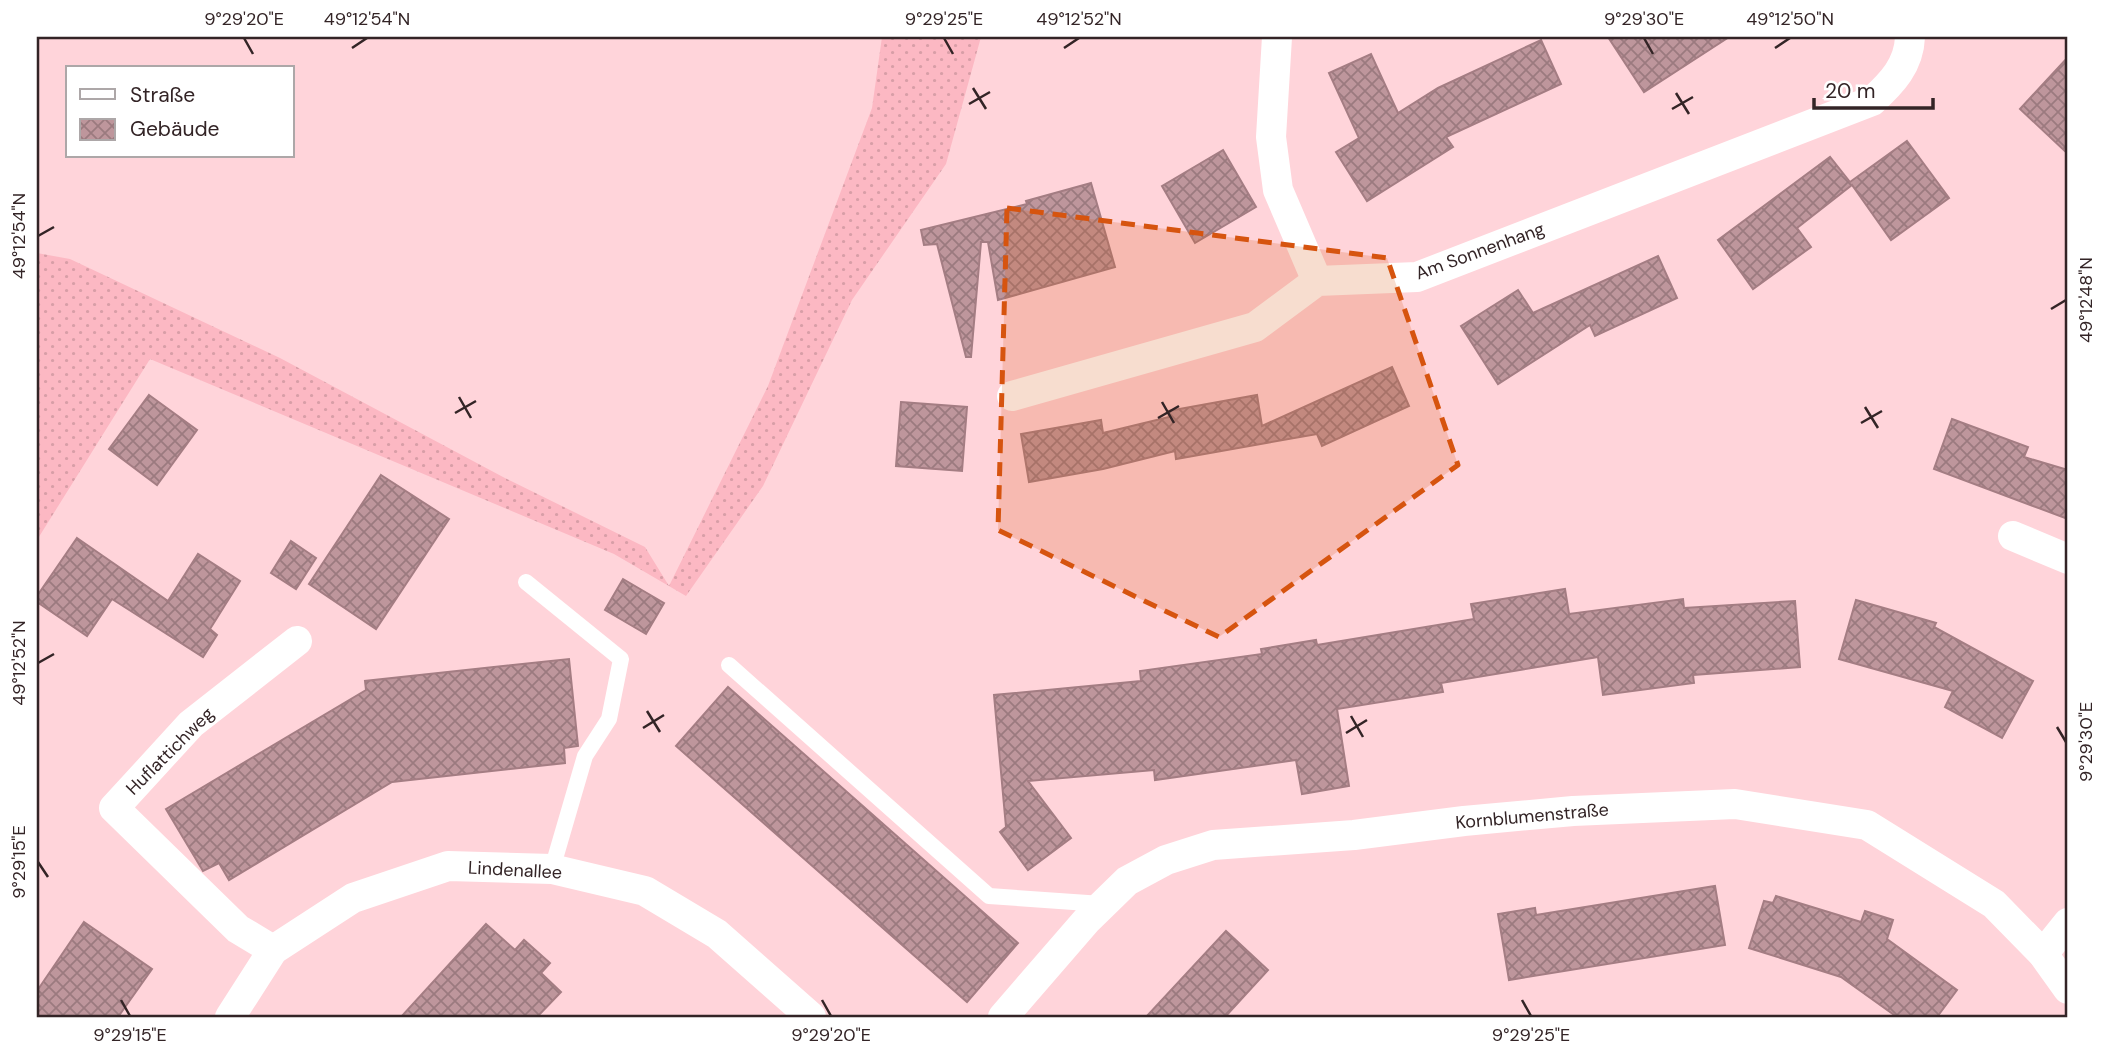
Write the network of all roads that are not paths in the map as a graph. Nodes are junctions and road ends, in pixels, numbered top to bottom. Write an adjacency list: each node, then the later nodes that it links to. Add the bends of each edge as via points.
1 (1277, 37): 3 (street, via 1271,137 1279,190)
2 (1910, 37): 3 (street, Am Sonnenhang, via 1910,49 1896,79 1872,101 1417,277)
3 (1317, 281): 4 (street, via 1255,327)
4 (1012, 396)
5 (2013, 536): 6 (street)
6 (2068, 559)
7 (526, 582): 10 (lane, via 621,659 609,719 585,757)
8 (297, 641): 13 (street, Huflattichweg, via 191,724 114,808 238,929)
9 (729, 665): 11 (lane, via 989,896)
10 (552, 869): 13 (street, Lindenallee, via 449,866 353,898); 17 (street, Lindenallee, via 645,891 717,934)
11 (1102, 904): 14 (street, Kornblumenstraße, via 1127,881 1156,865 1213,845 1573,811 1735,804 1867,825 1994,904); 18 (street, Kornblumenstraße)
12 (2068, 923): 14 (street)
13 (273, 950): 16 (street, Lindenallee)
14 (2043, 954): 15 (street, Kornblumenstraße)
15 (2068, 989)
16 (230, 1017)
17 (811, 1017)
18 (1003, 1017)

